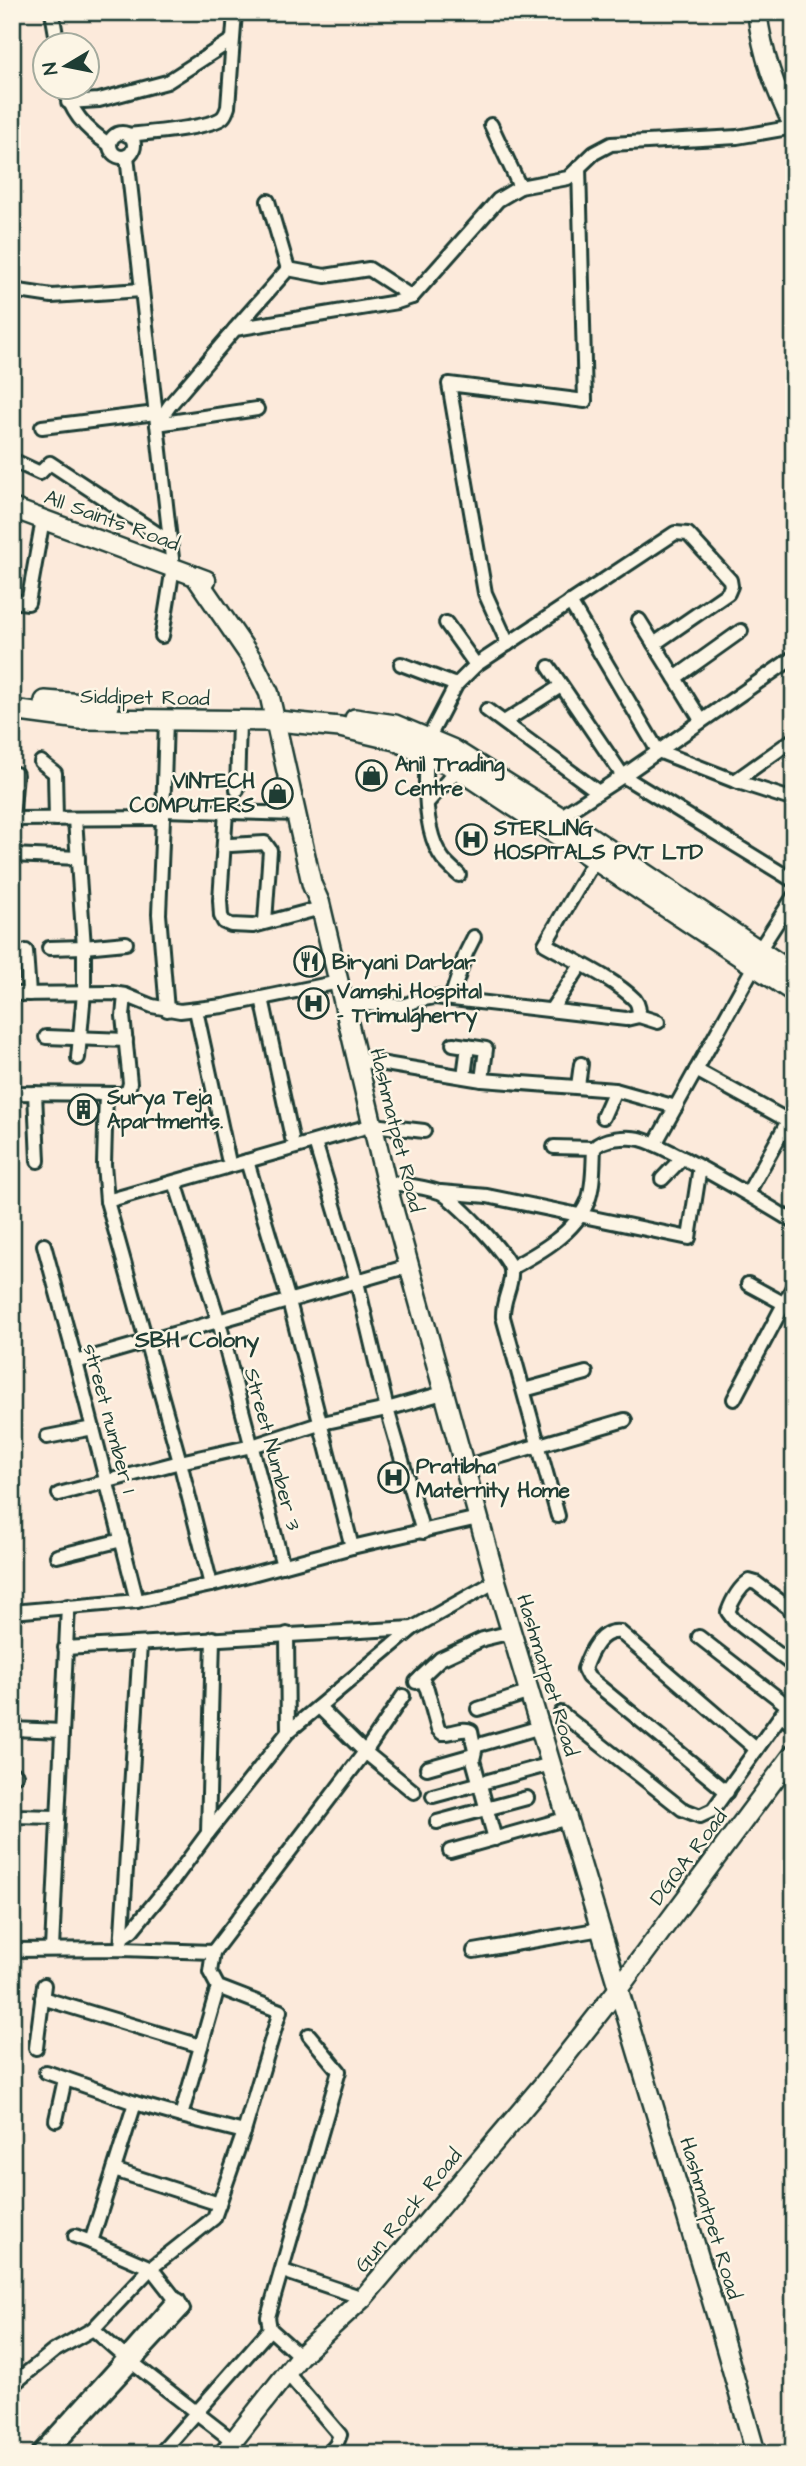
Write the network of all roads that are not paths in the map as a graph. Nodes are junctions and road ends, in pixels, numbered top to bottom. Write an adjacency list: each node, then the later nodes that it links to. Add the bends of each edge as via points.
1 (52, 12): 4 (street)
2 (235, 12): 5 (street)
3 (757, 12): 9 (main road, via 774,85)
4 (56, 32)
5 (232, 40): 6 (street, via 167,82); 10 (street, via 224,116 210,123)
6 (102, 99)
7 (68, 102): 11 (street, via 81,121)
8 (491, 125): 14 (street)
9 (794, 127): 13 (street, via 737,137 611,144)
10 (127, 135): 11 (street, via 114,136); 12 (street, via 134,146)
11 (110, 145): 12 (street, via 117,157)
12 (127, 156): 18 (street)
13 (579, 167): 14 (street, via 568,178); 35 (street, via 585,401 449,384 485,593)
14 (520, 187): 19 (street, via 498,200)
15 (268, 201): 16 (street)
16 (288, 269): 19 (street, via 325,276 369,269); 20 (street)
17 (12, 290): 18 (street, via 52,296)
18 (142, 290): 22 (street)
19 (412, 297): 20 (street)
20 (235, 329): 22 (street)
21 (257, 409): 22 (street)
22 (156, 418): 23 (street); 27 (street)
23 (42, 427)
24 (12, 460): 27 (street, via 40,473 50,463)
25 (12, 508): 26 (main road, All Saints Road)
26 (43, 519): 28 (main road, All Saints Road); 29 (street, via 28,603)
27 (170, 542): 28 (street)
28 (173, 567): 34 (street); 47 (main road, All Saints Road, via 195,576 252,659)
29 (12, 601)
30 (569, 602): 35 (street); 36 (street, via 675,533 688,534 730,580 729,593); 54 (street)
31 (639, 620): 36 (street)
32 (446, 623): 39 (street)
33 (741, 631): 41 (street)
34 (162, 636)
35 (508, 644): 39 (street)
36 (654, 644): 41 (street)
37 (794, 657): 49 (street)
38 (401, 664): 42 (street)
39 (476, 665): 42 (street)
40 (549, 667): 43 (street)
41 (675, 678): 49 (street)
42 (456, 685): 53 (street)
43 (561, 686): 51 (street); 58 (street)
44 (12, 697): 47 (main road, Siddipet Road, via 83,706)
45 (12, 709): 48 (main road, Siddipet Road, via 80,719)
46 (487, 710): 51 (street)
47 (280, 715): 50 (main road, Siddipet Road); 53 (main road); 66 (main road, Hashmatpet Road); 78 (main road, Hashmatpet Road)
48 (166, 719): 50 (main road, Siddipet Road); 65 (street)
49 (701, 720): 54 (street)
50 (239, 722): 60 (street)
51 (505, 722): 61 (street)
52 (794, 739): 59 (street)
53 (428, 746): 56 (main road); 63 (street); 67 (main road, via 452,749)
54 (658, 751): 58 (street); 59 (street)
55 (41, 762): 69 (street, via 55,773)
56 (458, 769): 63 (street); 74 (main road)
57 (16, 774): 68 (street)
58 (623, 776): 61 (street); 76 (street)
59 (735, 781): 62 (street)
60 (237, 790)
61 (597, 791): 67 (street)
62 (794, 800)
63 (427, 803): 75 (street, via 438,851)
64 (226, 812): 65 (street); 66 (street); 79 (street, via 221,916 231,925)
65 (163, 814): 70 (street); 97 (street, via 159,914)
66 (297, 814): 78 (main road, Hashmatpet Road)
67 (560, 817): 85 (main road)
68 (12, 819): 69 (street)
69 (56, 819): 70 (street)
70 (75, 819): 73 (street)
71 (231, 845): 79 (street, via 268,845)
72 (12, 855): 73 (street)
73 (78, 858): 82 (street)
74 (595, 859): 85 (main road); 86 (street, via 545,944)
75 (459, 875)
76 (794, 881)
77 (794, 896): 85 (street)
78 (321, 906): 79 (street); 88 (main road, Hashmatpet Road)
79 (265, 922)
80 (474, 937): 95 (street)
81 (126, 943): 82 (street)
82 (84, 947): 83 (street); 90 (street)
83 (49, 948)
84 (26, 951): 92 (street)
85 (756, 959): 87 (main road); 89 (main road); 110 (street)
86 (580, 965): 99 (street); 100 (street, via 635,1001)
87 (794, 974)
88 (339, 982): 94 (street); 96 (main road, Hashmatpet Road)
89 (794, 992)
90 (84, 993): 92 (street); 93 (street); 103 (street)
91 (12, 994): 92 (street)
92 (29, 994)
93 (125, 995): 97 (street); 104 (street)
94 (262, 998): 98 (street); 123 (street)
95 (451, 999): 96 (street, via 429,997 392,1006); 99 (street)
96 (344, 1003): 108 (main road, Hashmatpet Road)
97 (167, 1010): 98 (street)
98 (196, 1010): 128 (street)
99 (551, 1010): 100 (street, via 626,1019)
100 (639, 1016): 101 (street)
101 (658, 1022)
102 (46, 1037): 103 (street)
103 (79, 1038): 104 (street); 107 (street)
104 (126, 1040): 117 (street, via 128,1091)
105 (453, 1044): 106 (street)
106 (468, 1046): 111 (street); 112 (street, via 486,1049)
107 (78, 1058)
108 (355, 1059): 111 (street); 121 (main road, Hashmatpet Road)
109 (581, 1065): 113 (street)
110 (696, 1070): 118 (street); 120 (street)
111 (464, 1076): 112 (street)
112 (482, 1080): 113 (street)
113 (578, 1086): 114 (street)
114 (615, 1090): 118 (street); 119 (street)
115 (12, 1093): 116 (street)
116 (35, 1093): 117 (street); 130 (street)
117 (106, 1094): 138 (street)
118 (676, 1107): 125 (street)
119 (603, 1116)
120 (791, 1122): 137 (street)
121 (373, 1125): 122 (street); 124 (street); 135 (main road, Hashmatpet Road)
122 (424, 1131)
123 (292, 1138)
124 (315, 1142): 131 (street); 144 (street)
125 (655, 1144): 127 (street, via 626,1137); 129 (street)
126 (554, 1147): 127 (street)
127 (594, 1148): 139 (street, via 591,1190)
128 (228, 1158)
129 (682, 1158): 132 (street); 133 (street)
130 (38, 1161)
131 (247, 1161): 134 (street); 147 (street)
132 (700, 1167): 137 (street); 139 (street, via 688,1238)
133 (662, 1179)
134 (175, 1182): 138 (street); 149 (street, Street Number 3)
135 (386, 1182): 136 (street); 142 (main road, Hashmatpet Road)
136 (441, 1192): 139 (street, via 487,1196); 143 (street)
137 (748, 1194): 140 (street)
138 (107, 1201): 150 (street)
139 (579, 1216): 143 (street, via 546,1248)
140 (794, 1222)
141 (44, 1245): 151 (street, street number 1)
142 (409, 1266): 144 (street); 154 (main road, Hashmatpet Road)
143 (511, 1268): 153 (street, via 503,1317)
144 (357, 1282): 147 (street); 156 (street)
145 (748, 1284): 148 (street)
146 (794, 1285): 148 (street)
147 (289, 1301): 149 (street); 158 (street)
148 (788, 1306): 155 (street)
149 (219, 1322): 150 (street); 162 (street, Street Number 3)
150 (145, 1341): 151 (street); 163 (street)
151 (76, 1362): 159 (street, street number 1)
152 (586, 1373): 153 (street)
153 (524, 1390): 161 (street)
154 (443, 1393): 156 (street); 164 (main road, Hashmatpet Road)
155 (734, 1399)
156 (387, 1409): 158 (street); 169 (street)
157 (625, 1420): 161 (street)
158 (322, 1423): 162 (street); 171 (street)
159 (93, 1427): 160 (street); 165 (street, street number 1)
160 (47, 1437)
161 (538, 1445): 164 (street); 167 (street)
162 (252, 1446): 163 (street); 173 (street, Street Number 3)
163 (180, 1462): 165 (street); 175 (street)
164 (464, 1467): 168 (main road, Hashmatpet Road)
165 (107, 1481): 166 (street); 170 (street, street number 1)
166 (59, 1494)
167 (558, 1516)
168 (478, 1518): 169 (street); 174 (main road, Hashmatpet Road)
169 (423, 1532): 171 (street)
170 (122, 1540): 172 (street); 176 (street, street number 1)
171 (352, 1547): 173 (street)
172 (57, 1556)
173 (283, 1566): 175 (street)
174 (496, 1581): 180 (street); 181 (main road, Hashmatpet Road)
175 (211, 1585): 176 (street)
176 (137, 1601): 177 (street)
177 (68, 1606): 178 (street); 186 (street)
178 (12, 1612)
179 (794, 1612): 187 (street, via 749,1581 728,1612)
180 (413, 1628): 182 (street); 190 (street)
181 (512, 1632): 188 (main road, Hashmatpet Road); 200 (street, via 460,1648 418,1680 427,1689 438,1729 448,1734 470,1730)
182 (287, 1634): 184 (street); 198 (street)
183 (699, 1637): 191 (street)
184 (213, 1638): 185 (street); 215 (street)
185 (139, 1645): 186 (street); 219 (street)
186 (65, 1648): 197 (street)
187 (794, 1666)
188 (530, 1692): 192 (street); 195 (main road, Hashmatpet Road)
189 (403, 1696): 201 (street)
190 (319, 1707): 198 (street); 201 (street)
191 (788, 1707): 194 (street); 199 (street)
192 (478, 1709)
193 (561, 1713): 207 (street, via 691,1814 708,1814)
194 (794, 1726)
195 (541, 1727): 200 (street); 203 (main road, Hashmatpet Road)
196 (12, 1729): 197 (street)
197 (62, 1731): 212 (street)
198 (288, 1732): 215 (street)
199 (756, 1749): 207 (street); 207 (street, via 620,1632 604,1634 588,1657 584,1669 588,1677)
200 (474, 1751): 204 (street); 205 (street)
201 (365, 1752): 206 (street); 223 (street)
202 (794, 1753): 225 (main road, DGQA Road)
203 (551, 1763): 205 (street); 213 (main road, Hashmatpet Road)
204 (427, 1768)
205 (481, 1785): 208 (street); 210 (street)
206 (414, 1791)
207 (727, 1792)
208 (433, 1796)
209 (527, 1798): 210 (street)
210 (487, 1808): 214 (street); 216 (street)
211 (12, 1816): 212 (street)
212 (58, 1817): 220 (street)
213 (568, 1818): 216 (street); 218 (main road, Hashmatpet Road)
214 (437, 1822)
215 (208, 1833): 219 (street)
216 (495, 1839): 217 (street)
217 (450, 1851)
218 (601, 1929): 222 (street); 225 (main road, Hashmatpet Road)
219 (121, 1943): 220 (street); 223 (street)
220 (52, 1949): 221 (street)
221 (12, 1950)
222 (474, 1951)
223 (213, 1952): 224 (street, via 210,1972)
224 (218, 1987): 227 (street); 234 (street, via 281,2011)
225 (619, 1988): 241 (main road, Gun Rock Road); 254 (main road, Hashmatpet Road)
226 (309, 2035): 240 (street, via 339,2071)
227 (201, 2046): 228 (street, via 43,1992); 232 (street)
228 (36, 2048)
229 (46, 2072): 230 (street)
230 (65, 2079): 231 (street); 233 (street)
231 (135, 2103): 232 (street); 235 (street)
232 (181, 2116): 234 (street)
233 (56, 2120)
234 (244, 2132): 236 (street)
235 (114, 2169): 236 (street); 238 (street)
236 (219, 2204): 239 (street, via 214,2218)
237 (75, 2236): 238 (street)
238 (91, 2242): 239 (street)
239 (151, 2268): 242 (street); 245 (street, via 176,2300)
240 (283, 2271): 241 (street); 243 (street, via 268,2316)
241 (363, 2298): 244 (main road, Gun Rock Road)
242 (93, 2329): 245 (street); 247 (street, via 54,2351)
243 (270, 2329): 244 (street); 248 (street)
244 (300, 2356): 246 (main road, Gun Rock Road)
245 (130, 2360): 248 (street); 250 (street); 251 (street)
246 (287, 2373): 249 (main road, Gun Rock Road); 253 (street, via 340,2435)
247 (12, 2385)
248 (198, 2413): 249 (street); 252 (street)
249 (228, 2447)
250 (37, 2454)
251 (49, 2454)
252 (160, 2454)
253 (328, 2454)
254 (756, 2454)

